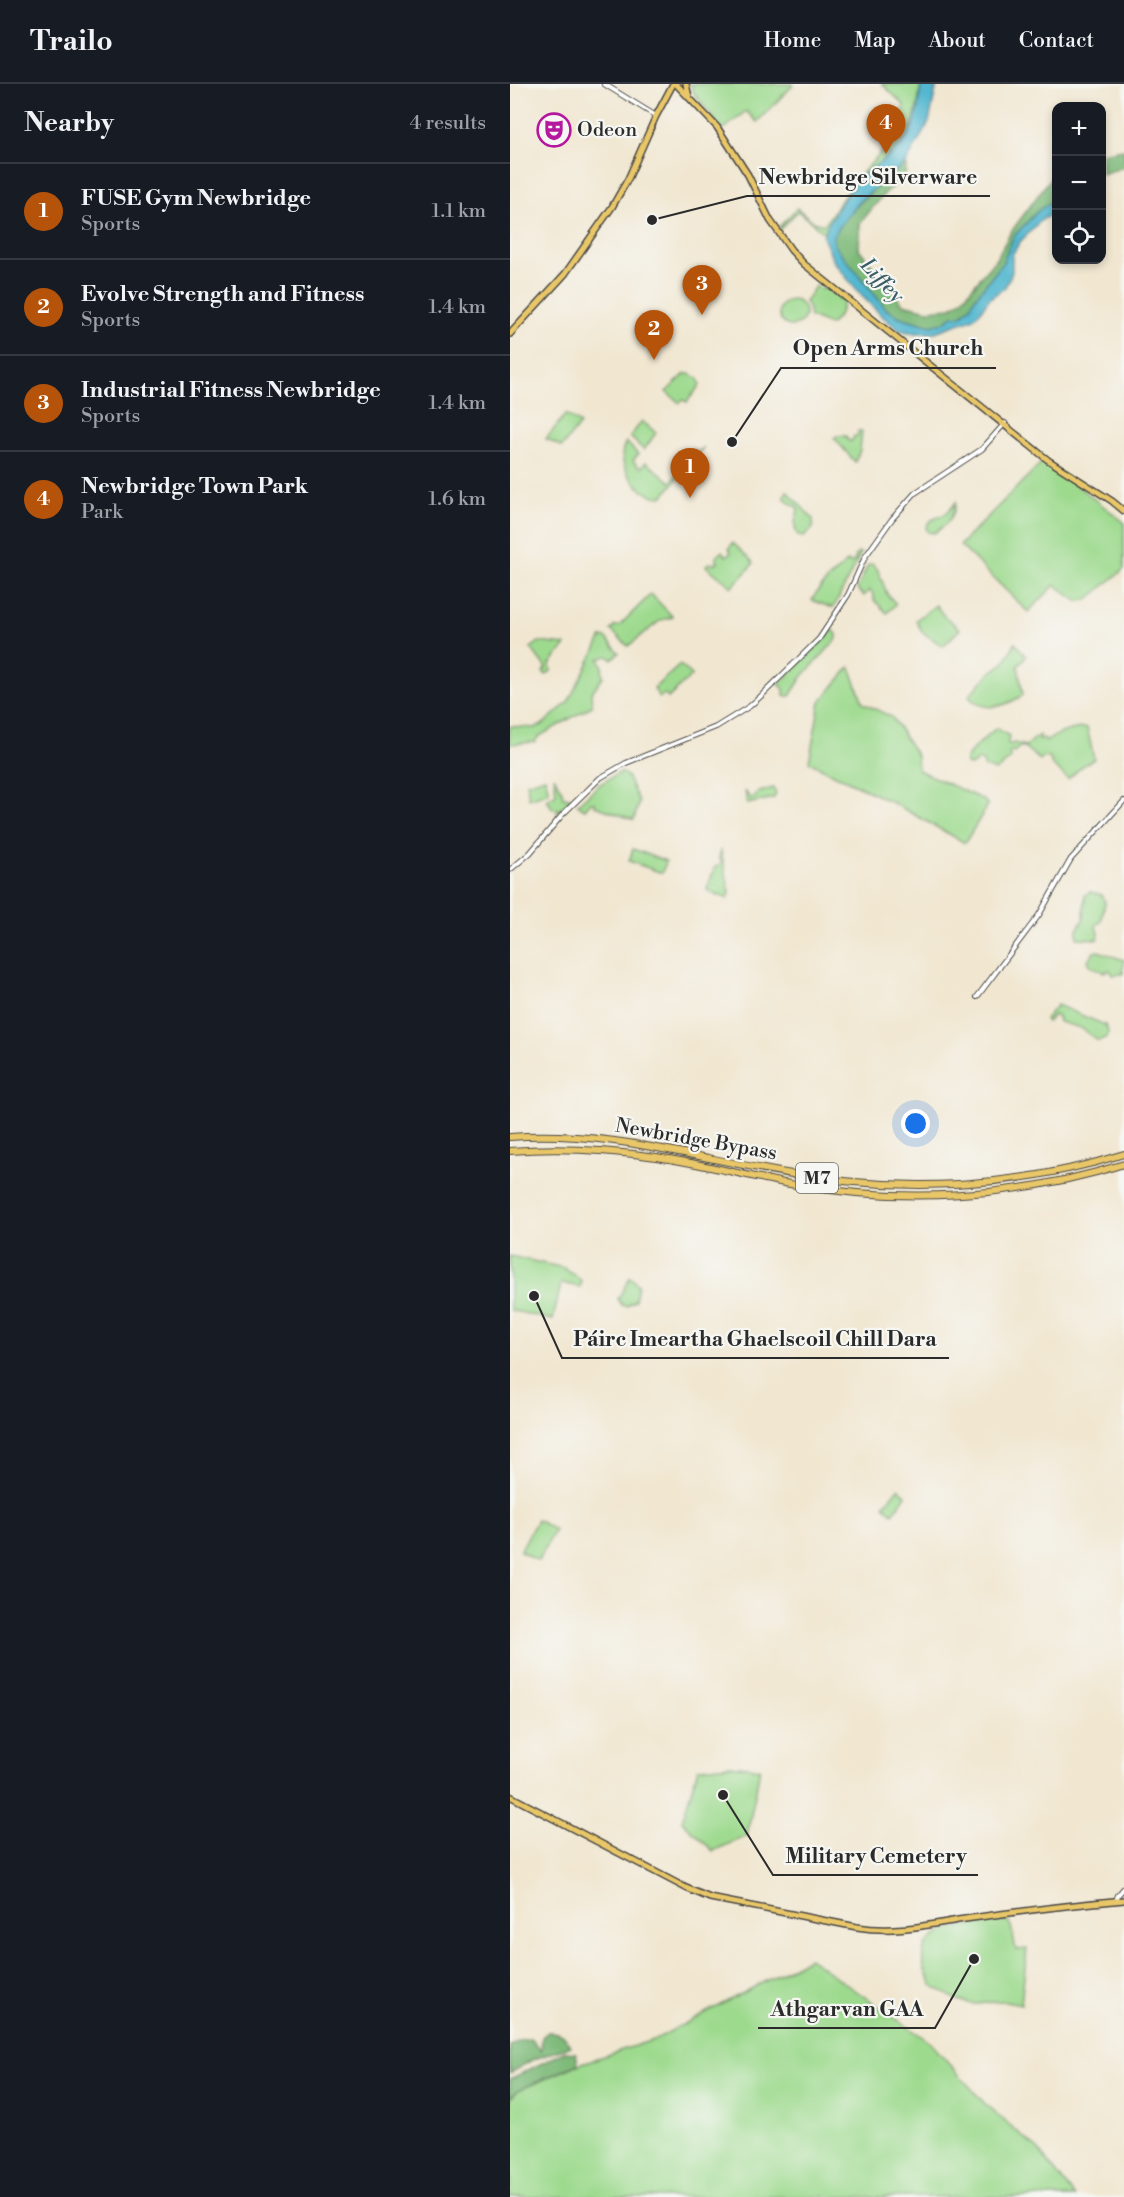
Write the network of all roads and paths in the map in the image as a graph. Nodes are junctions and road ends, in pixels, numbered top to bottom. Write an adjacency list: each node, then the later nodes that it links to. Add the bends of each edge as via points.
1 (604, 84): 5 (street)
2 (675, 84): 4 (main road); 5 (main road)
3 (686, 84): 4 (main road)
4 (690, 98): 7 (main road, via 717,127 791,250)
5 (656, 116): 6 (main road, via 612,207 565,274)
6 (510, 334)
7 (1005, 423): 8 (main road, via 1048,460); 10 (street, via 982,449 915,493 891,519 864,557 848,595 824,631 750,706 716,727 626,763 600,778)
8 (1124, 511)
9 (1124, 801): 11 (street, via 1071,859 1039,915)
10 (510, 870)
11 (977, 997)
12 (510, 1137): 14 (highway, Newbridge Bypass / M7, via 571,1137 628,1143 867,1184 997,1181 1047,1174)
13 (510, 1151): 15 (highway, Newbridge Bypass / M7, via 572,1149 628,1153 791,1184 899,1195 965,1194 1024,1187)
14 (1124, 1154)
15 (1124, 1164)
16 (510, 1796): 19 (main road, via 703,1896 857,1928 910,1929)
17 (1124, 1888): 19 (street)
18 (1124, 1900): 19 (main road)
19 (1116, 1901)

